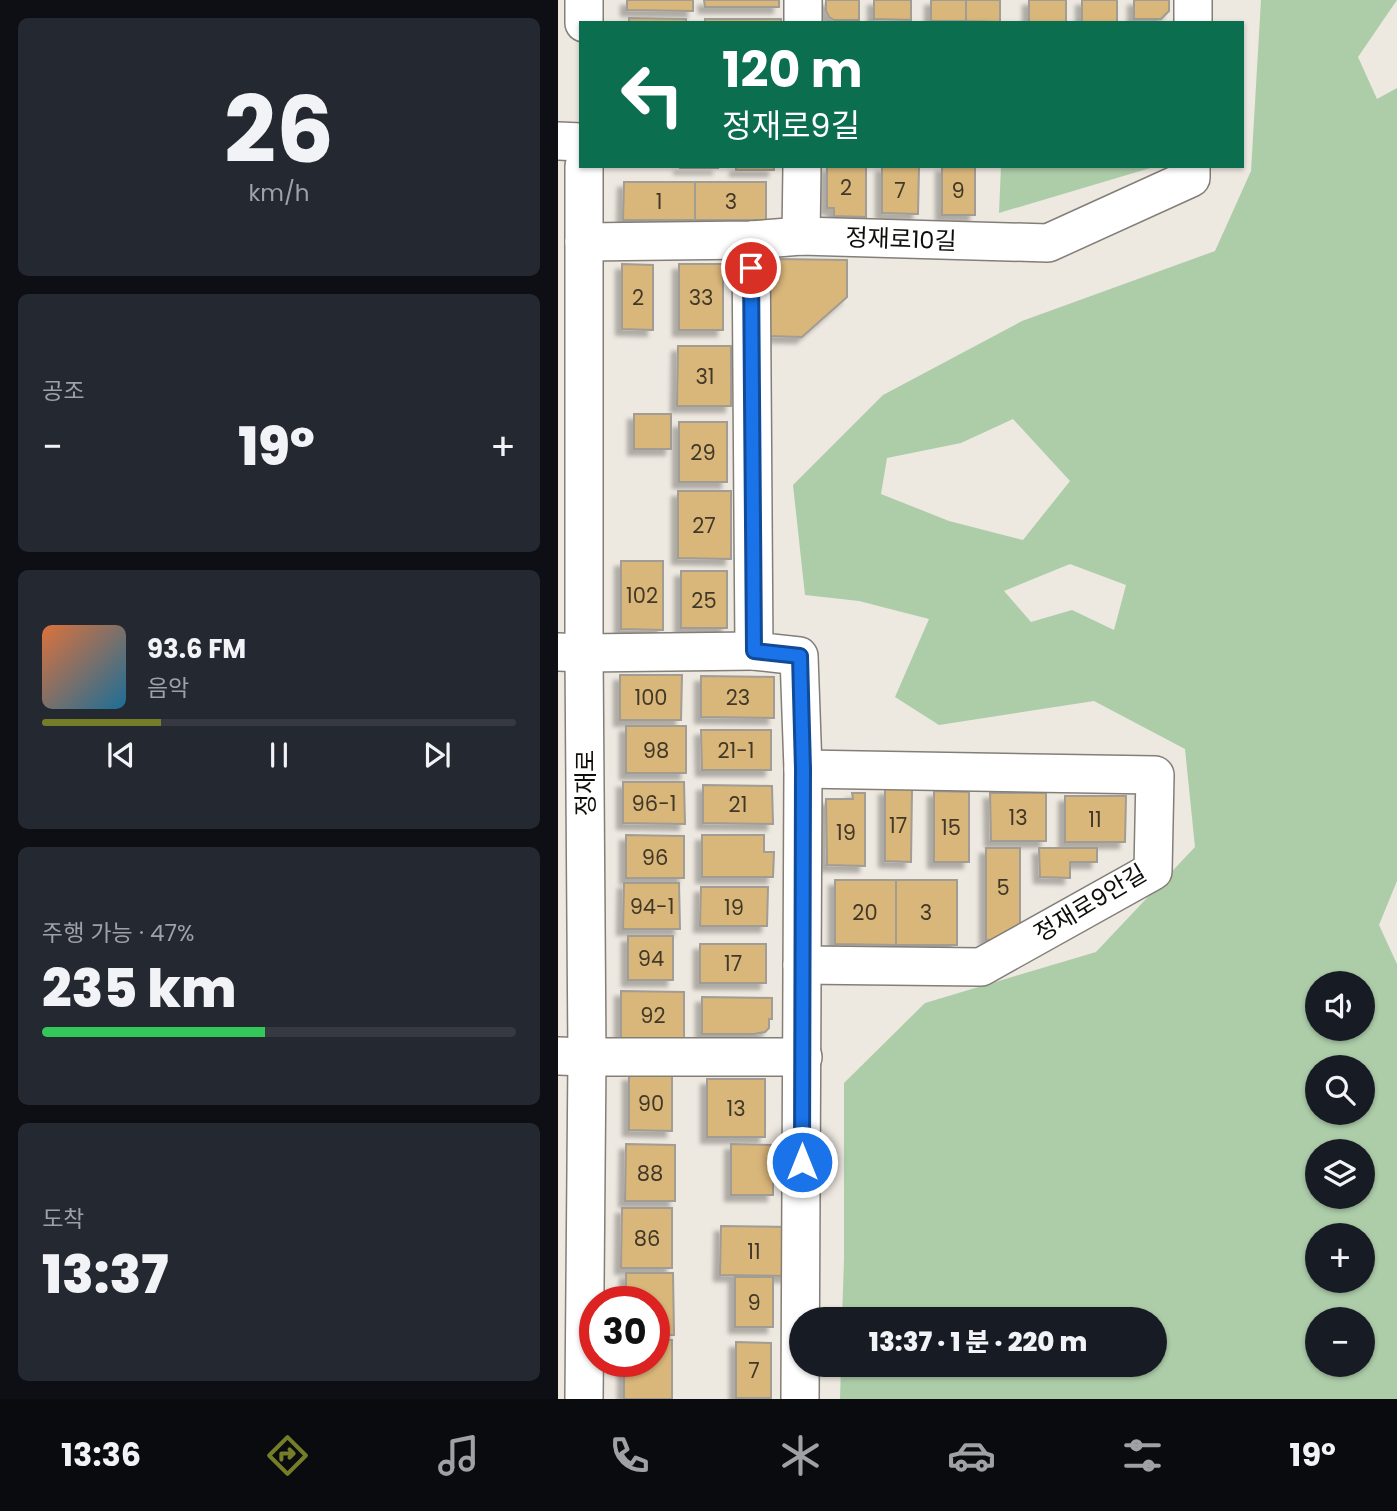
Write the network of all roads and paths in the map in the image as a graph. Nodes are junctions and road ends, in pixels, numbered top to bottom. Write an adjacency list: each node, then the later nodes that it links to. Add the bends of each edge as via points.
1 (584, 0): 4 (street)
2 (803, 0): 5 (street)
3 (1193, 0): 6 (street)
4 (584, 21)
5 (803, 21)
6 (1193, 21)
7 (558, 141): 8 (street)
8 (579, 142)
9 (584, 168): 14 (street, 정재로)
10 (802, 168): 12 (street)
11 (1191, 168): 12 (street, 정재로10길, via 1191,178 1047,243)
12 (801, 236): 13 (street, 정재로10길)
13 (751, 240): 14 (street, 정재로10길); 15 (street)
14 (584, 242): 16 (street, 정재로)
15 (754, 651): 16 (street); 17 (street, via 800,656)
16 (571, 652): 19 (street, 정재로)
17 (803, 769): 18 (street); 18 (street, 정재로9안길, via 1155,775 1153,871 981,967)
18 (802, 965): 20 (street)
19 (572, 1057): 20 (street); 21 (street, 정재로)
20 (803, 1057): 22 (street)
21 (584, 1399)
22 (800, 1399)

